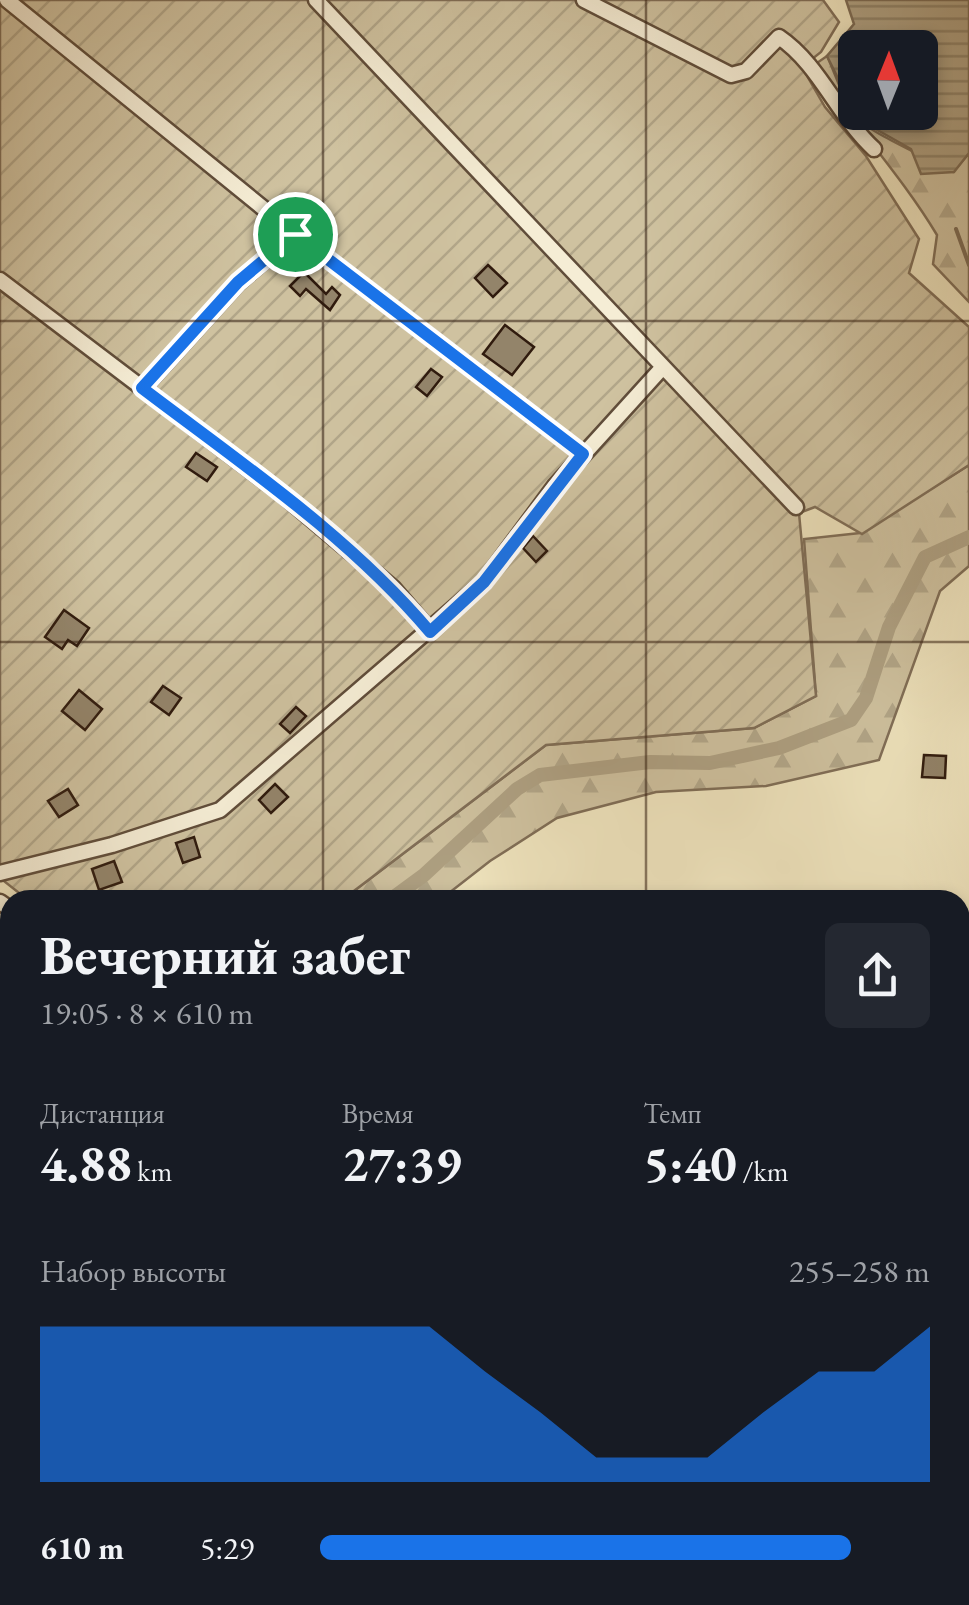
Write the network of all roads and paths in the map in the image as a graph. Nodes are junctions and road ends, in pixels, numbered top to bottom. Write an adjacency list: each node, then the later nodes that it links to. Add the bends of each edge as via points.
1 (8, 0): 5 (street)
2 (316, 0): 7 (street)
3 (584, 0): 4 (street, via 732,75 780,37)
4 (874, 150)
5 (295, 234): 8 (street, via 238,282); 9 (street)
6 (0, 280): 8 (street)
7 (662, 368): 9 (street); 10 (street)
8 (142, 388): 11 (street, via 338,541 393,588)
9 (583, 454): 11 (street, via 484,582)
10 (796, 507)
11 (430, 632): 12 (street, via 220,810)
12 (0, 874)

